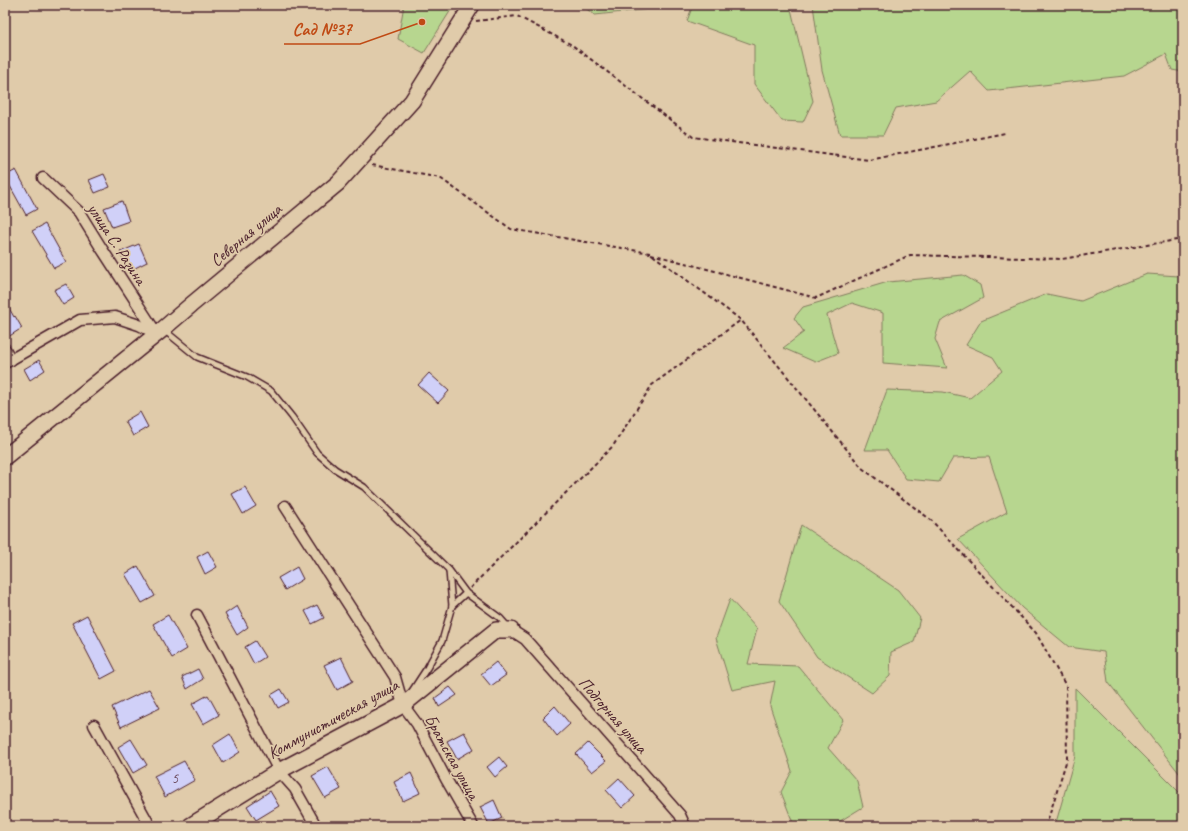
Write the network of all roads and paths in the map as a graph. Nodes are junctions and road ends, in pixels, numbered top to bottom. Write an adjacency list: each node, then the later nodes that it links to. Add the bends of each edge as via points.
1 (472, 5): 2 (street, Северная улица)
2 (461, 22): 3 (path, via 517,16 572,45 693,137 869,160); 4 (street, Северная улица, via 412,101)
3 (1004, 133)
4 (357, 162): 7 (path, via 440,178 511,229); 9 (street, Северная улица, via 338,183)
5 (43, 178): 9 (street, улица С. Разина, via 80,212 100,246)
6 (1183, 239): 7 (path, via 1062,259 910,255 816,298)
7 (650, 253): 8 (path)
8 (741, 320): 15 (path, via 652,385 613,446); 27 (path, via 862,468 931,520 1036,633 1066,686 1067,759)
9 (160, 332): 11 (street, via 115,317 80,320); 12 (street, Северная улица); 14 (lane, via 197,357 247,377 271,391 317,453 335,469 364,487)
10 (5, 349): 11 (street)
11 (8, 362)
12 (5, 457)
13 (286, 506): 19 (street, via 395,677)
14 (449, 570): 15 (lane); 16 (lane)
15 (466, 593): 16 (lane); 18 (lane, via 500,618)
16 (452, 606): 19 (lane, via 442,641)
17 (197, 615): 21 (street)
18 (511, 630): 19 (street, Коммунистическая улица, via 496,630); 26 (street, Подгорная улица, via 525,638 680,815)
19 (402, 705): 21 (street, Коммунистическая улица); 25 (street, Братская улица, via 417,724)
20 (94, 725): 22 (street)
21 (279, 771): 23 (street, Коммунистическая улица); 24 (street, via 295,789)
22 (150, 826)
23 (190, 826)
24 (316, 826)
25 (473, 826)
26 (685, 826)
27 (1046, 826)

